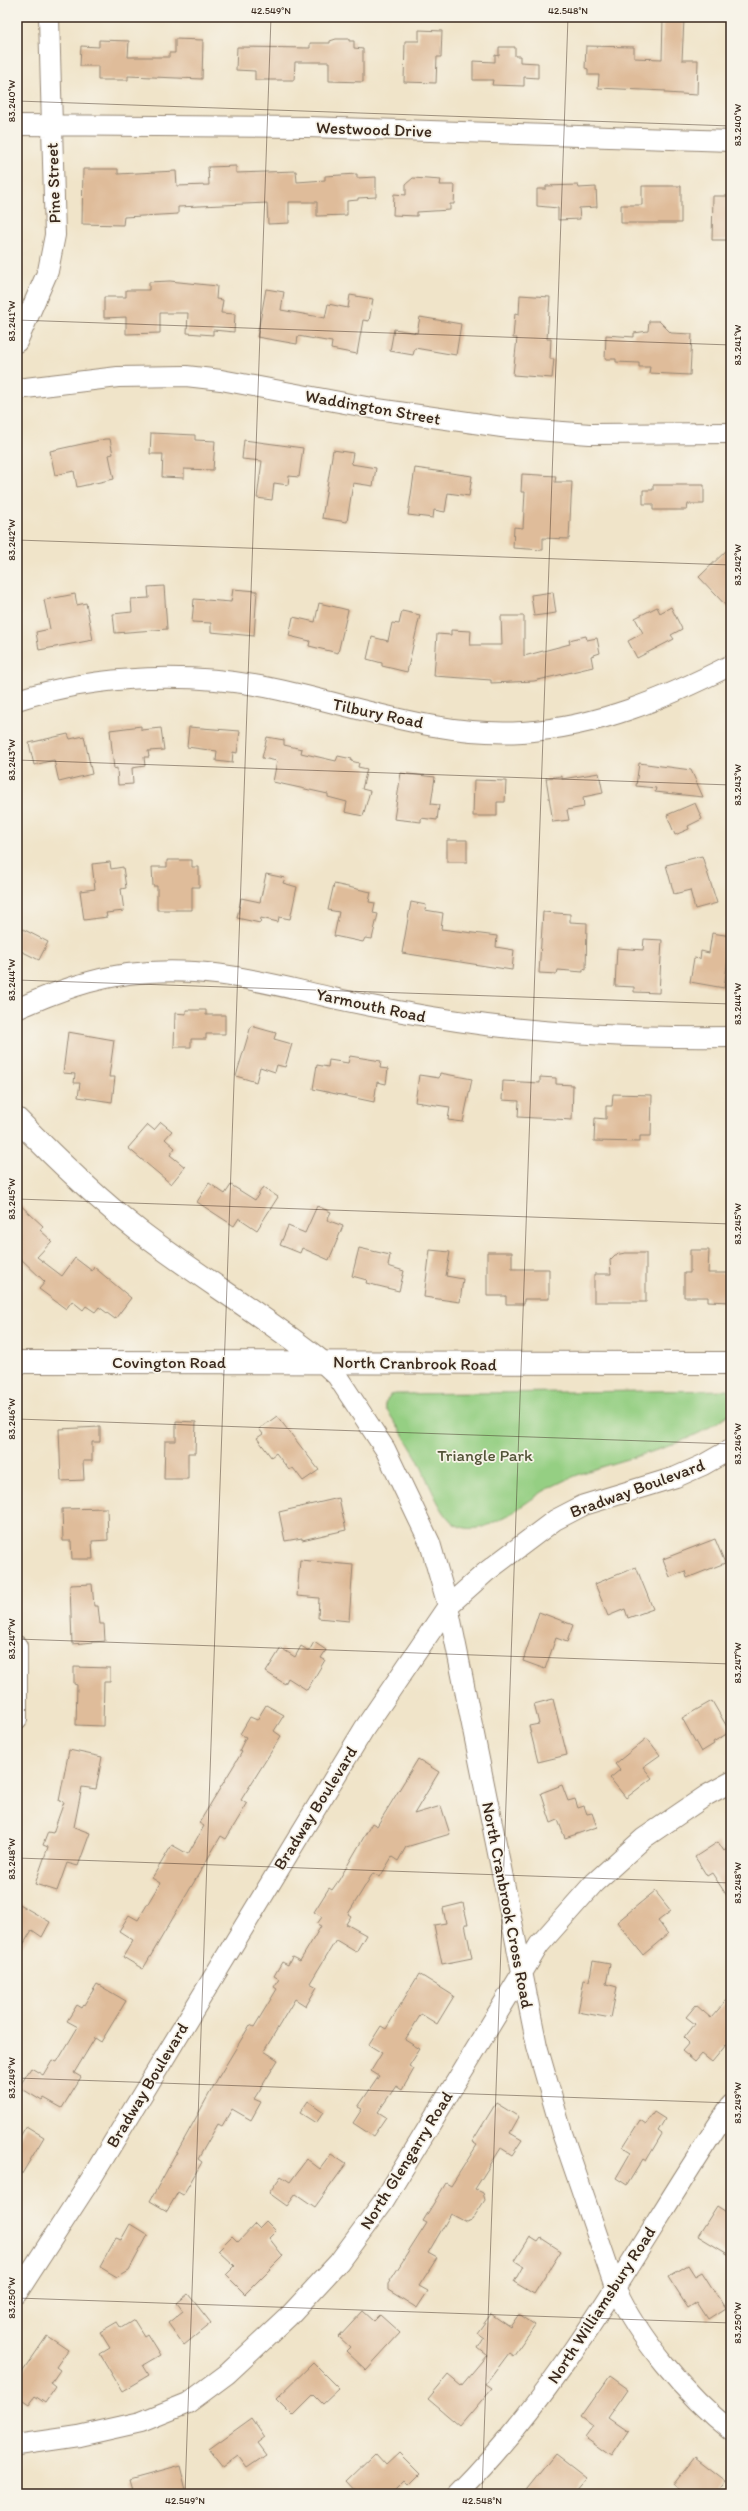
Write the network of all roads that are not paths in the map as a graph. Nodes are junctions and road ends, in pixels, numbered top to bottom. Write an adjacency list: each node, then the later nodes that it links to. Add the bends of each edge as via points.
1 (49, 17): 3 (street, Pine Street)
2 (17, 125): 3 (street, Westwood Drive)
3 (51, 126): 4 (street, Westwood Drive, via 139,124 300,127); 5 (street, Pine Street, via 55,214 53,251 48,271)
4 (731, 141)
5 (17, 342)
6 (17, 389): 7 (street, Waddington Street, via 118,377 186,376 384,410 509,428 590,434)
7 (731, 433)
8 (731, 665): 9 (street, Tilbury Road, via 672,695 628,712 567,727 521,732 451,728 397,719 278,689 185,678 153,678 79,685)
9 (17, 700)
10 (17, 1009): 11 (street, Yarmouth Road, via 72,987 98,980 127,974 185,971 260,980 333,998 461,1022 664,1038)
11 (731, 1037)
12 (17, 1119): 14 (street, North Cranbrook Road, via 68,1171 139,1231 278,1328)
13 (17, 1362): 14 (street, Covington Road)
14 (322, 1362): 15 (street, North Cranbrook Road); 17 (street, North Cranbrook Cross Road, via 337,1376 385,1449 430,1543)
15 (731, 1363)
16 (731, 1449): 17 (street, Bradway Boulevard, via 676,1477 591,1503 556,1520 486,1572)
17 (448, 1606): 21 (street, North Cranbrook Cross Road); 24 (street, Bradway Boulevard, via 364,1729 92,2179)
18 (17, 1646): 19 (street)
19 (17, 1719)
20 (731, 1782): 21 (street, North Glengarry Road, via 707,1795 644,1838 594,1883 539,1945)
21 (523, 1973): 23 (street, North Cranbrook Cross Road, via 548,2089 583,2200); 26 (street, North Glengarry Road, via 383,2202 338,2262 288,2317 227,2374 188,2403 141,2422 79,2436)
22 (731, 2105): 23 (street, North Williamsbury Road)
23 (615, 2287): 25 (street, North Cranbrook Cross Road, via 622,2303 667,2366); 27 (street, North Williamsbury Road, via 530,2412 506,2442)
24 (17, 2293)
25 (731, 2431)
26 (17, 2445)
27 (457, 2494)

